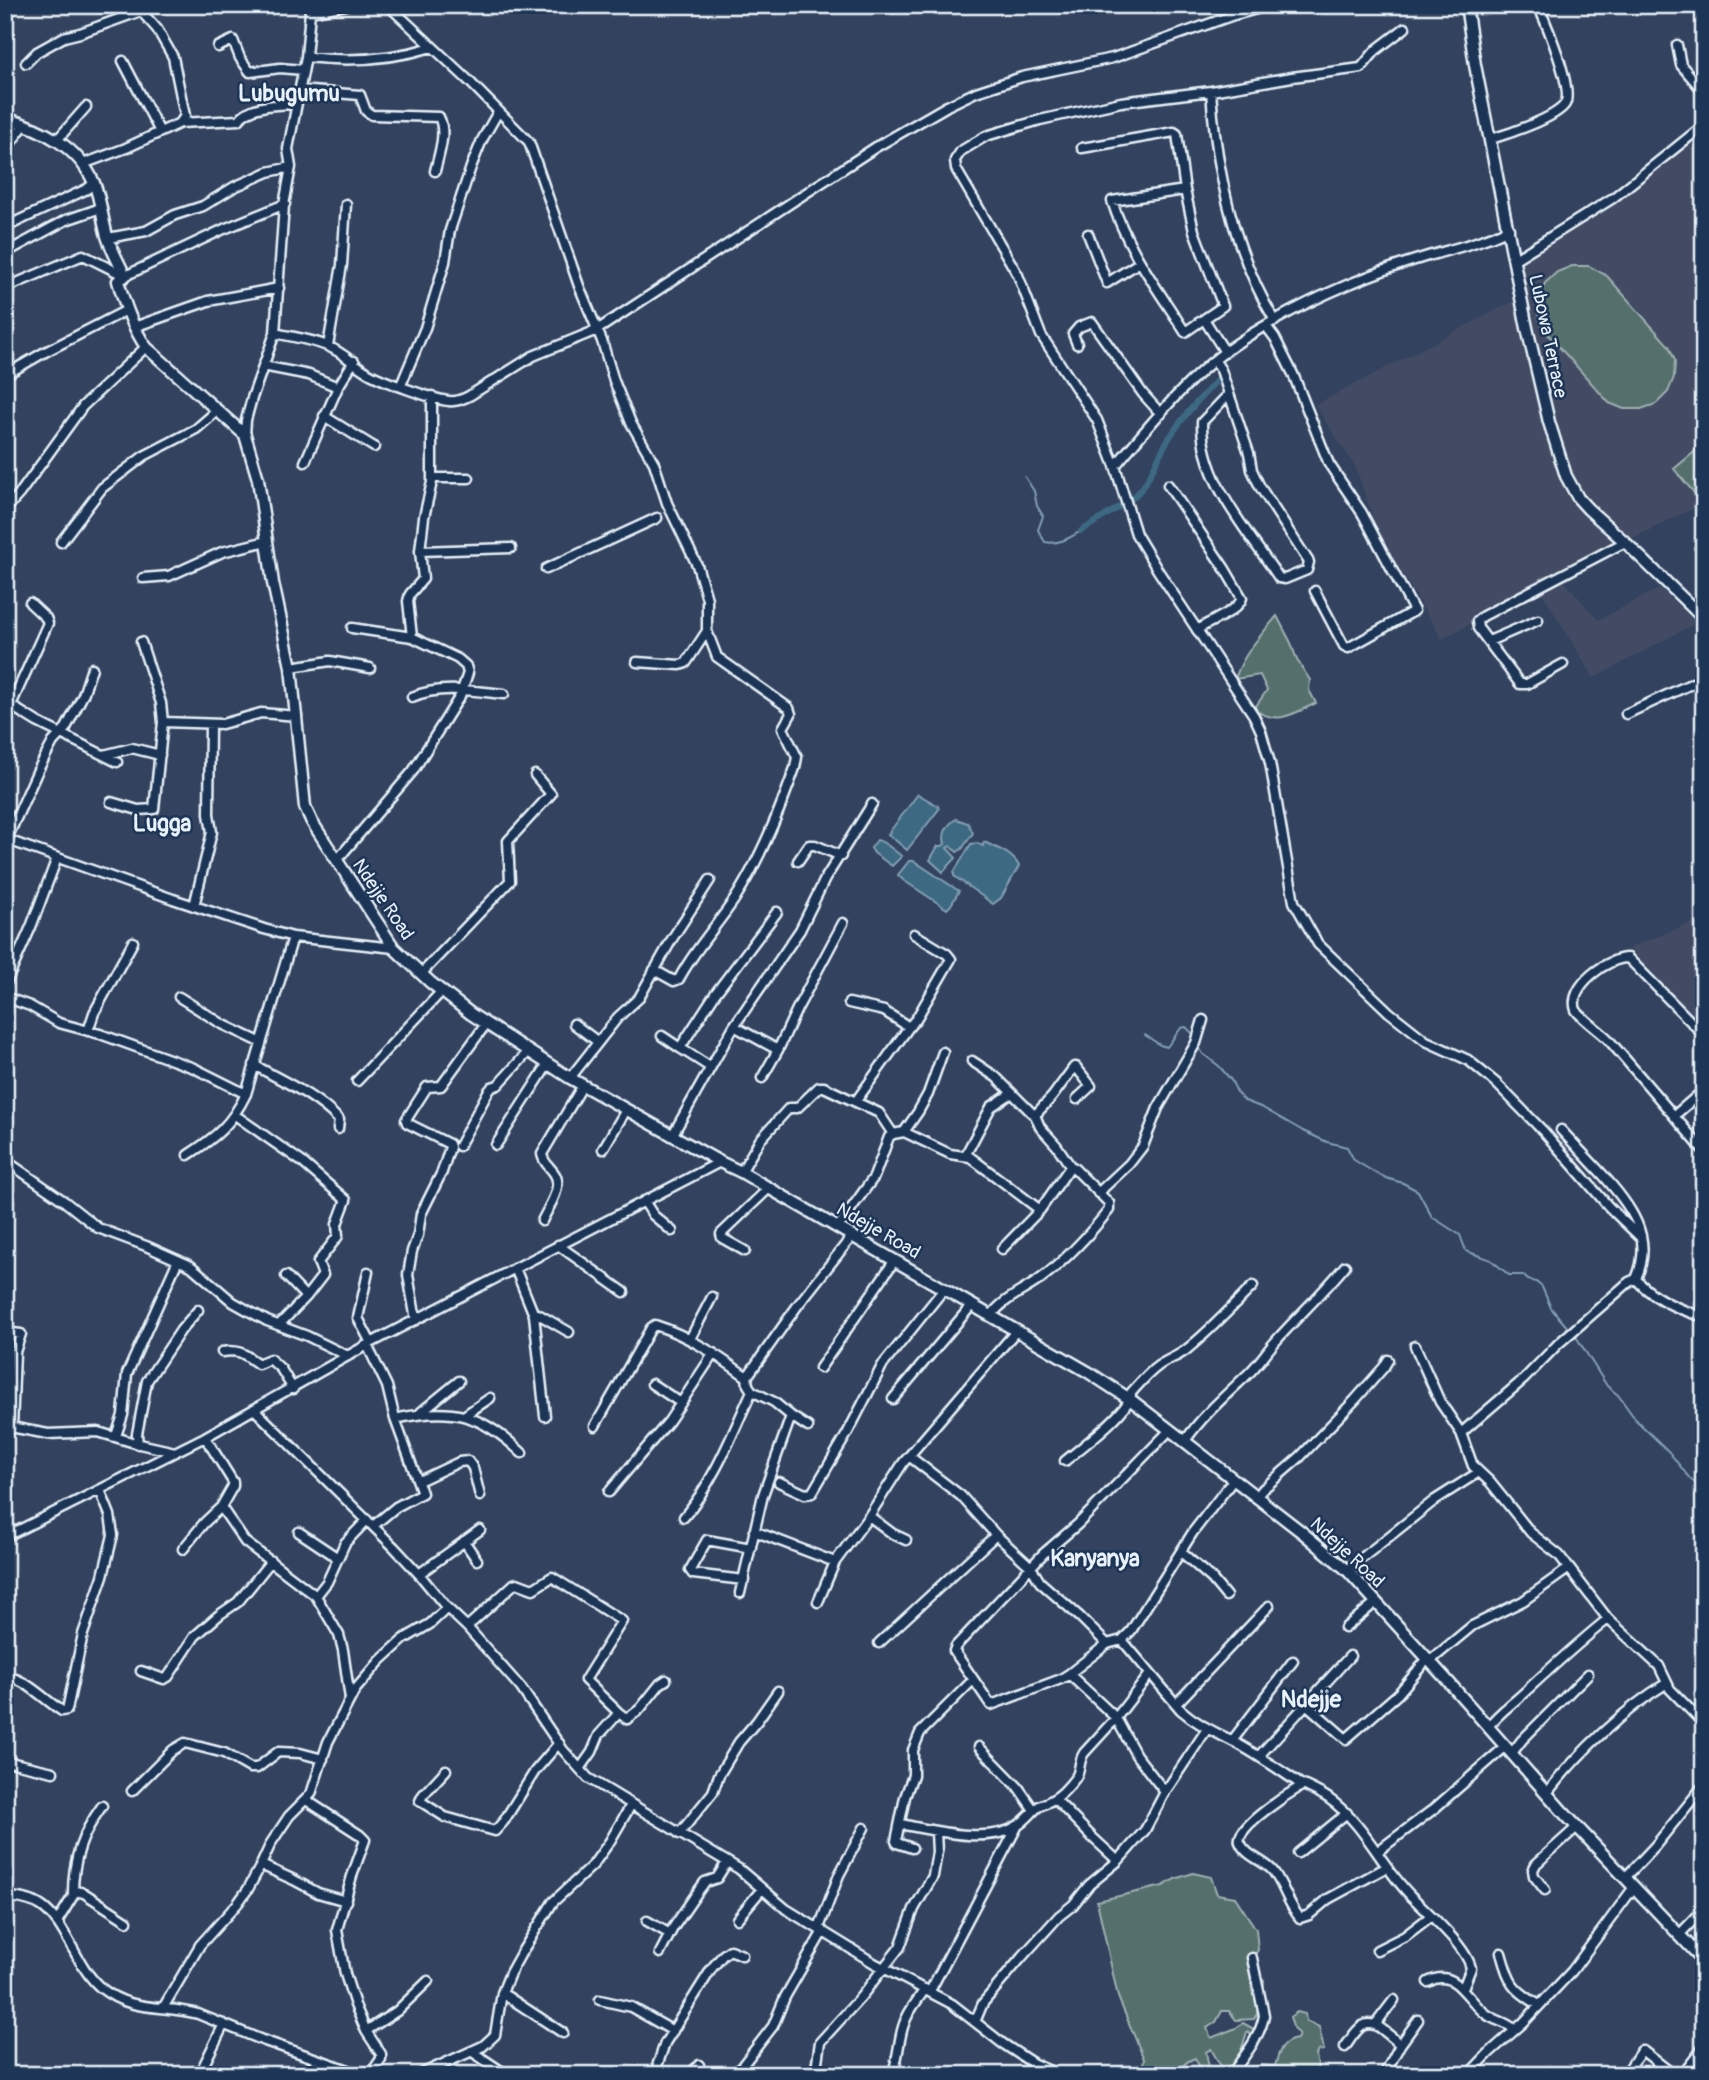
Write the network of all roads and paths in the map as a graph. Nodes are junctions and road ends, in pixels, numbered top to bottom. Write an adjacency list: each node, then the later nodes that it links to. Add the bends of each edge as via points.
1 (150, 5): 8 (street)
2 (346, 5): 7 (street)
3 (388, 5): 12 (street)
4 (1271, 5): 55 (street, via 1113,58 976,92 876,147)
5 (1466, 5): 28 (street, Lubowa Terrace)
6 (1538, 5): 28 (street, via 1567,88 1567,101 1541,120)
7 (309, 8): 13 (street)
8 (141, 11): 15 (street, via 64,37); 24 (street, via 173,57 185,110)
9 (1405, 28): 18 (street, via 1361,68)
10 (1677, 45): 19 (street, via 1688,76)
11 (218, 47): 16 (street, via 233,40 250,72)
12 (432, 47): 13 (street, via 362,60); 22 (street)
13 (306, 57): 16 (street)
14 (123, 61): 27 (street)
15 (26, 63)
16 (303, 70): 17 (street)
17 (299, 90): 20 (street); 34 (street, via 360,95 372,115 439,117 441,149)
18 (1211, 91): 52 (street, via 1228,210); 75 (street, via 1121,102 1020,125 986,136 955,160 961,180 1018,275 1041,335 1097,420)
19 (1704, 92)
20 (296, 104): 24 (street, via 268,106 239,121); 33 (street, via 288,149)
21 (86, 107): 29 (street)
22 (498, 112): 55 (street, via 529,142); 65 (street, via 464,189 425,328)
23 (5, 118): 25 (street)
24 (180, 123): 27 (street)
25 (25, 124): 29 (street); 31 (street)
26 (1704, 125): 45 (street, via 1613,198)
27 (160, 132): 32 (street)
28 (1491, 139): 41 (street, Lubowa Terrace)
29 (57, 140): 32 (street)
30 (1082, 148): 36 (street, via 1174,132)
31 (5, 150)
32 (83, 164): 35 (street)
33 (291, 167): 37 (street); 43 (street, via 234,187 146,231)
34 (435, 171)
35 (94, 183): 39 (street); 40 (street)
36 (1185, 190): 46 (street, via 1112,201); 51 (street, via 1194,231 1223,306)
37 (285, 204): 47 (street); 49 (street)
38 (346, 204): 58 (street, via 342,265)
39 (101, 208): 43 (street); 44 (street, via 66,220)
40 (5, 229)
41 (1508, 229): 45 (street, Lubowa Terrace); 52 (street, via 1346,286)
42 (1088, 233): 46 (street, via 1108,283)
43 (108, 238): 47 (street)
44 (5, 253)
45 (1515, 259): 84 (street, Lubowa Terrace, via 1536,368 1566,476 1578,498)
46 (1140, 262): 51 (street, via 1185,332)
47 (125, 275): 48 (street, via 83,255); 50 (street, via 118,281)
48 (5, 288)
49 (279, 288): 54 (street, via 208,301); 56 (street)
50 (127, 310): 54 (street); 64 (street)
51 (1204, 318): 60 (street)
52 (1275, 321): 53 (street)
53 (1266, 326): 60 (street); 90 (street, via 1293,374 1329,464 1362,513 1414,611 1346,647)
54 (134, 327): 59 (street)
55 (597, 330): 68 (street, via 533,356 460,400); 96 (street, via 631,423 654,463 667,503 697,565 707,599)
56 (275, 333): 58 (street); 63 (street)
57 (1077, 344): 70 (street, via 1073,334 1092,322)
58 (328, 346): 62 (street)
59 (146, 347): 69 (street); 79 (street, via 83,406)
60 (1225, 352): 61 (street)
61 (1214, 361): 67 (street); 70 (street)
62 (354, 362): 65 (street, via 369,374); 66 (street)
63 (263, 366): 66 (street, via 309,375); 72 (street)
64 (5, 375)
65 (401, 385): 68 (street)
66 (338, 387): 71 (street)
67 (1228, 395): 67 (street, via 1202,422 1215,481 1279,578 1290,578 1307,570 1309,562 1260,487)
68 (432, 396): 76 (street)
69 (218, 410): 72 (street); 83 (street, via 102,488)
70 (1161, 414): 75 (street)
71 (324, 416): 73 (street); 74 (street)
72 (244, 435): 81 (street, Ndejje Road, via 258,479)
73 (374, 447)
74 (305, 462)
75 (1115, 466): 95 (street, via 1136,534)
76 (432, 478): 77 (street); 86 (street)
77 (469, 478)
78 (1168, 485): 95 (street, via 1242,598 1234,609)
79 (6, 508)
80 (657, 518): 88 (street)
81 (267, 541): 89 (street, via 222,552 169,576); 102 (street, Ndejje Road)
82 (1704, 541): 87 (street, via 1700,548)
83 (61, 542)
84 (1625, 542): 92 (street, Lubowa Terrace); 99 (street, via 1479,619 1476,624)
85 (511, 548): 86 (street)
86 (420, 551): 97 (street, via 423,579 408,601)
87 (1704, 557)
88 (545, 569)
89 (143, 578)
90 (1315, 591)
91 (30, 603): 109 (street, via 48,623)
92 (1704, 619)
93 (1538, 620): 99 (street)
94 (352, 628): 97 (street)
95 (1197, 630): 195 (street, via 1261,731 1294,902 1318,944 1426,1041 1468,1060 1496,1083)
96 (707, 631): 100 (street, via 686,663); 134 (street, via 717,657 789,708 791,714 783,728 797,760 760,852 736,897 677,981)
97 (412, 636): 106 (street, via 463,663 468,670)
98 (141, 642): 112 (street)
99 (1489, 642): 101 (street, via 1520,684)
100 (637, 662)
101 (1563, 664)
102 (291, 667): 104 (street, via 330,661); 111 (street, Ndejje Road)
103 (92, 668): 114 (street, via 83,695)
104 (370, 668)
105 (1704, 678): 110 (street)
106 (463, 690): 107 (street); 108 (street); 124 (street, via 413,771)
107 (504, 694)
108 (412, 697)
109 (8, 704): 114 (street)
110 (1626, 714)
111 (297, 716): 113 (street, via 261,713); 124 (street, Ndejje Road, via 305,807)
112 (163, 722): 113 (street); 116 (street)
113 (210, 724): 127 (street, via 212,832)
114 (60, 733): 115 (street); 121 (street)
115 (104, 755): 116 (street, via 132,748); 117 (street)
116 (160, 755): 119 (street, via 155,809 138,810)
117 (117, 762)
118 (535, 775): 135 (street, via 551,794 508,841 510,881)
119 (111, 802)
120 (872, 804): 122 (street)
121 (6, 840): 123 (street)
122 (841, 856): 125 (street, via 809,845); 144 (street, via 800,930)
123 (57, 858): 127 (street); 136 (street)
124 (337, 860): 133 (street, Ndejje Road)
125 (798, 860)
126 (710, 880): 134 (street)
127 (194, 906): 131 (street)
128 (776, 912): 151 (street)
129 (843, 923): 152 (street)
130 (914, 934): 145 (street, via 951,959)
131 (293, 937): 133 (street); 149 (street)
132 (134, 942): 146 (street)
133 (394, 948): 135 (street, Ndejje Road)
134 (654, 970): 150 (street, via 639,998 621,1012)
135 (421, 974): 137 (street, Ndejje Road)
136 (5, 985)
137 (442, 991): 142 (street, Ndejje Road); 161 (street)
138 (5, 997): 146 (street, via 59,1023)
139 (179, 997): 149 (street)
140 (849, 1003): 145 (street, via 884,1011)
141 (1203, 1020): 188 (street, via 1196,1043 1158,1108 1143,1146)
142 (486, 1024): 153 (street, Ndejje Road); 216 (street, via 441,1086 427,1087 406,1120 450,1147 421,1214 412,1251 408,1275)
143 (574, 1024): 150 (street)
144 (734, 1026): 152 (street); 158 (street)
145 (909, 1027): 167 (street)
146 (88, 1031): 165 (street, via 194,1068)
147 (1704, 1035): 171 (street, via 1628,958 1619,958 1585,980 1577,991 1574,1000 1580,1016 1597,1027)
148 (662, 1036): 151 (street)
149 (260, 1042): 156 (street)
150 (598, 1042): 159 (street)
151 (680, 1048): 158 (street)
152 (778, 1050): 160 (street)
153 (528, 1052): 157 (street, Ndejje Road); 178 (street, via 488,1092)
154 (943, 1052): 174 (street, via 928,1094)
155 (972, 1060): 164 (street)
156 (254, 1065): 165 (street); 172 (street, via 334,1115 340,1120)
157 (548, 1065): 159 (street, Ndejje Road); 177 (street)
158 (709, 1067): 176 (street)
159 (570, 1078): 162 (street, Ndejje Road)
160 (762, 1078)
161 (357, 1081)
162 (583, 1084): 168 (street, Ndejje Road); 191 (street, via 542,1154 558,1181)
163 (1704, 1090): 171 (street)
164 (1012, 1093): 170 (street); 182 (street, via 991,1107)
165 (246, 1094): 169 (street)
166 (1077, 1099): 170 (street, via 1091,1084 1074,1067)
167 (856, 1101): 175 (street, via 878,1113); 186 (street, via 819,1087 797,1108 789,1108 760,1140)
168 (626, 1110): 176 (street, Ndejje Road); 179 (street)
169 (235, 1115): 181 (street, via 220,1133); 209 (street, via 346,1199 337,1224 338,1236 318,1262 323,1275)
170 (1035, 1115): 185 (street)
171 (1675, 1115): 180 (street)
172 (338, 1129)
173 (1561, 1130): 195 (street, via 1627,1203)
174 (904, 1132): 175 (street); 182 (street, via 950,1154)
175 (893, 1134): 192 (street, via 874,1177)
176 (672, 1136): 184 (street, Ndejje Road)
177 (496, 1145)
178 (459, 1146)
179 (603, 1149)
180 (1704, 1151)
181 (188, 1155)
182 (965, 1156): 190 (street)
183 (5, 1160): 199 (street, via 98,1228)
184 (720, 1162): 186 (street, Ndejje Road); 189 (street)
185 (1071, 1167): 188 (street); 190 (street)
186 (741, 1171): 187 (street, Ndejje Road)
187 (769, 1188): 192 (street, Ndejje Road); 198 (street, via 721,1234)
188 (1098, 1193): 214 (street, via 1110,1208 1097,1225)
189 (644, 1201): 193 (street); 196 (street)
190 (1040, 1210): 197 (street)
191 (542, 1221)
192 (838, 1227): 194 (street, Ndejje Road)
193 (672, 1231)
194 (853, 1235): 200 (street, Ndejje Road); 229 (street)
195 (1641, 1238): 205 (street, via 1642,1265)
196 (558, 1245): 202 (street); 208 (street)
197 (1002, 1249)
198 (745, 1251)
199 (178, 1260): 217 (street, via 233,1302); 249 (street, via 127,1374)
200 (895, 1260): 207 (street, Ndejje Road); 228 (street)
201 (1345, 1266): 251 (street)
202 (514, 1268): 213 (street); 216 (street)
203 (368, 1272): 222 (street, via 358,1318)
204 (286, 1276): 209 (street)
205 (1636, 1279): 215 (street, via 1652,1294); 248 (street)
206 (1253, 1286): 236 (street, via 1188,1349 1146,1376 1130,1394)
207 (944, 1289): 211 (street, Ndejje Road); 260 (street, via 877,1373 848,1434 812,1493)
208 (624, 1293)
209 (306, 1297): 217 (street)
210 (712, 1297): 221 (street)
211 (972, 1305): 214 (street, Ndejje Road); 235 (street)
212 (198, 1310): 252 (street, via 147,1381)
213 (534, 1315): 220 (street, via 545,1316); 241 (street)
214 (991, 1316): 218 (street, Ndejje Road)
215 (1704, 1317)
216 (416, 1320): 222 (street)
217 (279, 1325): 226 (street)
218 (1017, 1331): 236 (street, Ndejje Road); 255 (street)
219 (5, 1332): 245 (street, via 21,1334)
220 (569, 1332)
221 (691, 1339): 225 (street); 244 (street, via 652,1325)
222 (369, 1344): 226 (street); 243 (street, via 387,1386)
223 (1415, 1346): 248 (street, via 1440,1402)
224 (222, 1352): 232 (street, via 242,1352 257,1364 270,1359)
225 (714, 1353): 229 (street); 237 (street)
226 (348, 1356): 232 (street)
227 (1388, 1360): 264 (street, via 1300,1457)
228 (820, 1368)
229 (747, 1377): 233 (street)
230 (459, 1381): 239 (street)
231 (652, 1384): 237 (street)
232 (293, 1389): 238 (street)
233 (752, 1391): 242 (street); 267 (street, via 711,1478)
234 (490, 1398): 240 (street)
235 (893, 1399)
236 (1131, 1400): 247 (street, Ndejje Road); 256 (street)
237 (681, 1403): 262 (street)
238 (254, 1409): 250 (street); 268 (street)
239 (419, 1413): 240 (street); 243 (street)
240 (465, 1415): 254 (street, via 490,1425)
241 (545, 1416)
242 (791, 1416): 246 (street); 270 (street)
243 (394, 1419): 259 (street)
244 (595, 1426)
245 (8, 1427): 249 (street, via 48,1434)
246 (808, 1427)
247 (1170, 1430): 251 (street, Ndejje Road); 283 (street)
248 (1461, 1433): 257 (street)
249 (116, 1436): 252 (street)
250 (205, 1437): 253 (street); 265 (street, via 233,1482)
251 (1185, 1441): 258 (street, Ndejje Road)
252 (138, 1444): 253 (street)
253 (175, 1452): 261 (street)
254 (522, 1453)
255 (909, 1456): 266 (street); 272 (street, via 961,1496)
256 (1065, 1461)
257 (1479, 1472): 284 (street); 285 (street, via 1435,1500)
258 (1234, 1479): 264 (street, Ndejje Road); 278 (street)
259 (419, 1481): 263 (street, via 468,1461); 268 (street, via 420,1496)
260 (779, 1482)
261 (100, 1490): 273 (street); 308 (street, via 113,1535 83,1634 67,1710)
262 (609, 1492)
263 (480, 1496)
264 (1257, 1496): 285 (street, Ndejje Road)
265 (221, 1507): 277 (street); 281 (street, via 245,1542)
266 (869, 1516): 274 (street); 282 (street)
267 (684, 1517)
268 (370, 1523): 279 (street, via 345,1544); 286 (street)
269 (480, 1530): 275 (street)
270 (754, 1531): 276 (street); 282 (street)
271 (299, 1532): 279 (street)
272 (996, 1535): 283 (street); 299 (street)
273 (5, 1536)
274 (906, 1540)
275 (464, 1541): 280 (street); 286 (street)
276 (751, 1548): 287 (street); 287 (street, via 707,1540 690,1570)
277 (183, 1549)
278 (1181, 1552): 290 (street); 298 (street)
279 (338, 1558): 289 (street)
280 (477, 1560)
281 (271, 1561): 289 (street); 304 (street, via 238,1602 195,1636 168,1677)
282 (835, 1562): 291 (street)
283 (1031, 1567): 300 (street, via 1040,1582); 309 (street, via 956,1646 955,1653)
284 (1568, 1569): 295 (street); 303 (street, via 1522,1601 1472,1626)
285 (1347, 1570): 292 (street, Ndejje Road)
286 (419, 1574): 294 (street)
287 (744, 1580): 288 (street)
288 (740, 1593)
289 (316, 1596): 313 (street, via 339,1636)
290 (1226, 1596)
291 (817, 1602)
292 (1376, 1602): 297 (street); 303 (street, Ndejje Road)
293 (1269, 1606): 314 (street)
294 (447, 1608): 296 (street); 313 (street, via 380,1661)
295 (1608, 1619): 311 (street, via 1659,1666); 319 (street, via 1570,1648)
296 (467, 1627): 316 (street, via 514,1584 533,1589 552,1577 622,1621 585,1679); 322 (street, via 521,1688)
297 (1345, 1628)
298 (1122, 1640): 300 (street); 306 (street)
299 (879, 1643)
300 (1107, 1644): 305 (street)
301 (1350, 1656): 315 (street)
302 (1293, 1661): 321 (street)
303 (1430, 1661): 315 (street, via 1346,1739); 319 (street, Ndejje Road)
304 (141, 1671)
305 (1069, 1674): 309 (street, via 991,1704); 317 (street)
306 (1150, 1674): 314 (street); 317 (street)
307 (1588, 1674): 324 (street)
308 (5, 1675)
309 (974, 1680): 342 (street, via 916,1740 913,1775)
310 (666, 1681): 316 (street, via 627,1719)
311 (1667, 1683): 318 (street); 335 (street, via 1586,1748)
312 (778, 1691): 347 (street, via 739,1742 713,1792)
313 (350, 1699): 326 (street)
314 (1176, 1704): 320 (street)
315 (1306, 1704): 325 (street)
316 (620, 1713): 328 (street, via 599,1735)
317 (1116, 1718): 334 (street, via 1136,1755); 336 (street, via 1084,1753 1078,1773)
318 (1704, 1724)
319 (1489, 1727): 324 (street, Ndejje Road)
320 (1206, 1729): 321 (street); 334 (street)
321 (1232, 1741): 325 (street)
322 (559, 1743): 328 (street); 329 (street, via 495,1831 445,1817 420,1801)
323 (979, 1747): 340 (street)
324 (1509, 1749): 335 (street, Ndejje Road); 349 (street)
325 (1259, 1756): 331 (street)
326 (323, 1759): 333 (street, via 278,1752 250,1768 223,1753 185,1743); 337 (street)
327 (5, 1761): 330 (street)
328 (580, 1769): 338 (street)
329 (446, 1770)
330 (52, 1772)
331 (1303, 1785): 341 (street); 354 (street, via 1248,1824 1239,1839 1272,1870 1300,1918)
332 (1704, 1785): 355 (street)
333 (132, 1791)
334 (1165, 1792): 351 (street, via 1145,1830)
335 (1547, 1793): 344 (street, Ndejje Road)
336 (1055, 1799): 340 (street); 351 (street)
337 (306, 1800): 353 (street, via 289,1816); 361 (street, via 365,1840)
338 (631, 1805): 347 (street); 382 (street, via 593,1865 553,1902)
339 (102, 1806): 359 (street, via 76,1856)
340 (1034, 1810): 343 (street)
341 (1347, 1813): 349 (street); 350 (street)
342 (900, 1824): 346 (street); 348 (street, via 896,1842)
343 (1018, 1825): 346 (street, via 991,1834); 381 (street)
344 (1577, 1827): 355 (street, Ndejje Road); 358 (street, via 1536,1864 1534,1876)
345 (864, 1828): 368 (street, via 839,1875)
346 (936, 1832): 377 (street, via 933,1876 900,1947)
347 (679, 1834): 352 (street)
348 (912, 1848)
349 (1378, 1851): 354 (street)
350 (1298, 1853)
351 (1118, 1861): 388 (street, via 1088,1885 1022,1957 983,2003)
352 (727, 1862): 357 (street); 369 (street, via 717,1878 699,1889)
353 (261, 1865): 361 (street, via 318,1893); 386 (street, via 238,1903 200,1945)
354 (1387, 1867): 363 (street)
355 (1625, 1878): 356 (street, Ndejje Road)
356 (1634, 1887): 370 (street, Ndejje Road); 385 (street, via 1579,1962)
357 (762, 1889): 364 (street); 368 (street)
358 (1545, 1890)
359 (73, 1893): 365 (street, via 84,1893); 367 (street)
360 (5, 1896): 367 (street, via 42,1906)
361 (346, 1900): 392 (street, via 337,1930 345,1974)
362 (1704, 1909): 370 (street)
363 (1431, 1916): 371 (street); 380 (street, via 1470,1964)
364 (737, 1919)
365 (127, 1921)
366 (647, 1921): 369 (street)
367 (57, 1922): 386 (street, via 101,1987 131,2004)
368 (821, 1929): 377 (street); 410 (street, via 773,2026)
369 (670, 1934): 372 (street)
370 (1679, 1935): 376 (street, Ndejje Road)
371 (1377, 1950)
372 (660, 1953)
373 (1501, 1953): 385 (street, via 1511,1984)
374 (741, 1955): 393 (street, via 732,1950 723,1955)
375 (1252, 1958): 415 (street, via 1263,2023)
376 (1704, 1961)
377 (883, 1968): 381 (street); 411 (street, via 820,2042)
378 (428, 1981): 392 (street, via 397,2011)
379 (1428, 1982): 380 (street, via 1439,1977)
380 (1462, 1988): 391 (street, via 1480,2010)
381 (927, 1990): 388 (street); 412 (street, via 903,2026)
382 (502, 1993): 394 (street); 398 (street, via 495,2035)
383 (600, 2000): 393 (street, via 631,2007)
384 (1394, 2000): 390 (street)
385 (1539, 2006): 391 (street)
386 (163, 2008): 389 (street)
387 (1418, 2020): 395 (street)
388 (975, 2022): 399 (street)
389 (224, 2024): 402 (street); 403 (street)
390 (1375, 2025): 395 (street); 396 (street, via 1365,2024)
391 (1515, 2030): 417 (street)
392 (366, 2031): 405 (street, via 381,2054)
393 (673, 2031): 408 (street)
394 (563, 2033)
395 (1400, 2045): 416 (street)
396 (1345, 2047)
397 (1704, 2048): 419 (street)
398 (471, 2052): 406 (street); 407 (street)
399 (1034, 2064): 413 (street); 414 (street)
400 (699, 2065): 409 (street)
401 (1629, 2069): 418 (street, via 1642,2051)
402 (340, 2071): 404 (street)
403 (199, 2075)
404 (363, 2075)
405 (370, 2075)
406 (419, 2075)
407 (506, 2075)
408 (654, 2075)
409 (689, 2075)
410 (735, 2075)
411 (815, 2075)
412 (892, 2075)
413 (1027, 2075)
414 (1059, 2075)
415 (1231, 2075)
416 (1384, 2075)
417 (1468, 2075)
418 (1674, 2075)
419 (1682, 2075)

